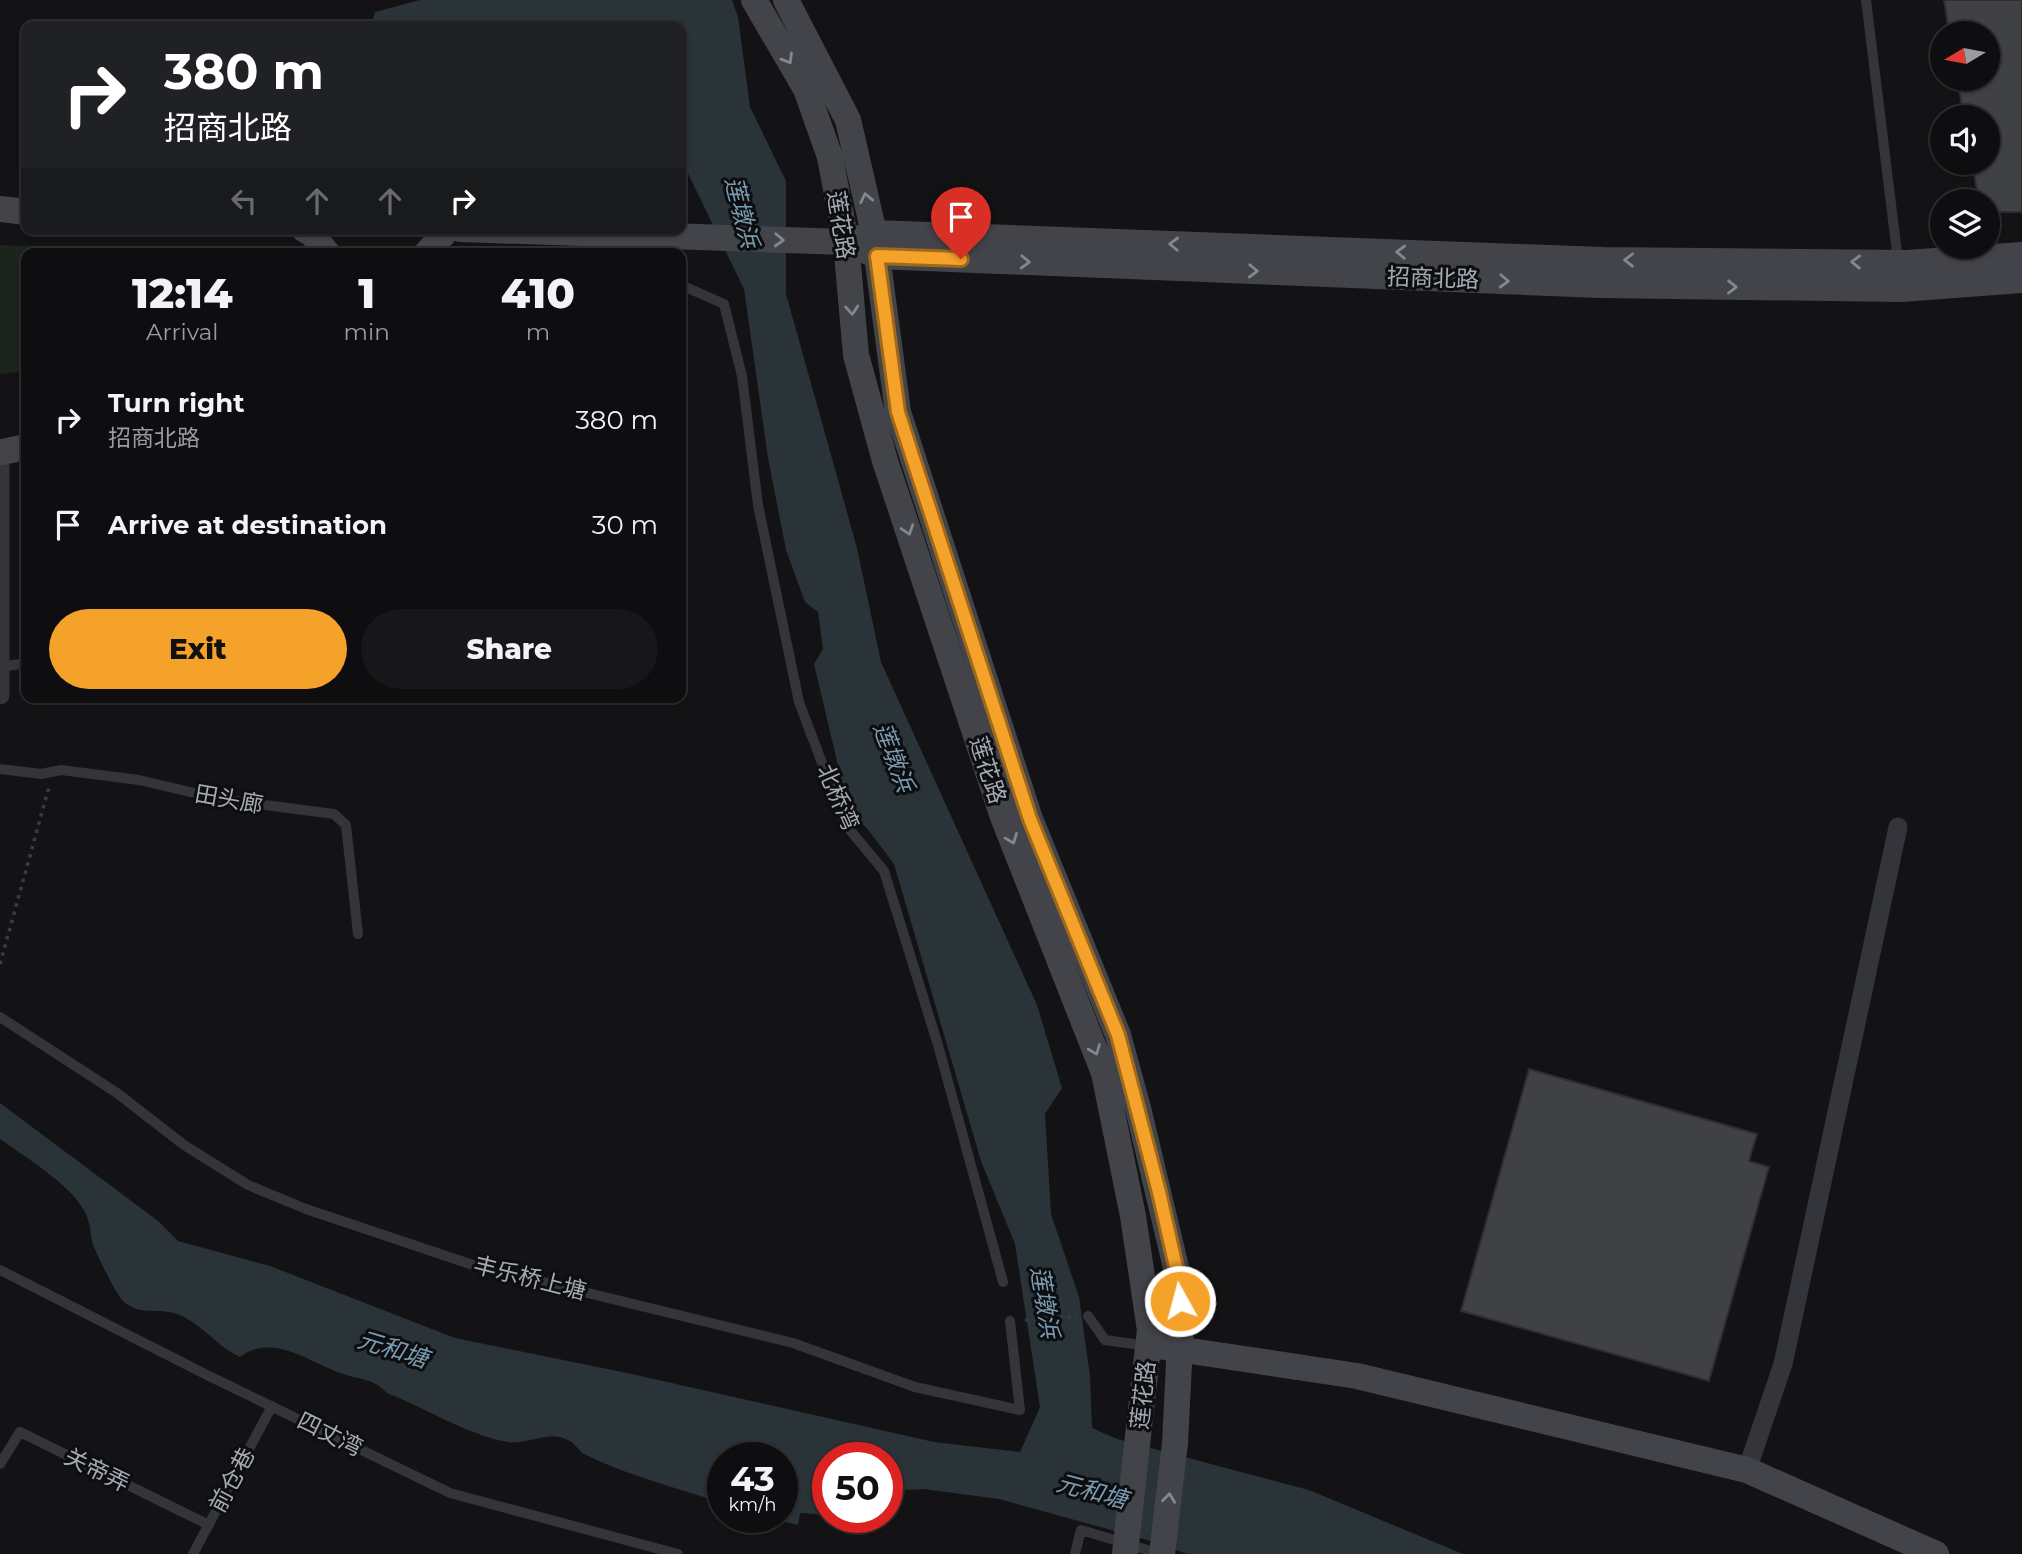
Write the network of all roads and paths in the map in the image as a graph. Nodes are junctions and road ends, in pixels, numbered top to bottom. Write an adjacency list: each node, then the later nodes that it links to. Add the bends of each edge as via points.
1 (754, 0): 7 (street, 莲花路, one-way to 7, via 806,89 830,158)
2 (786, 0): 9 (street, 莲花路, one-way to 2, via 848,120)
3 (1866, 0): 11 (lane)
4 (0, 209): 5 (street)
5 (21, 211)
6 (509, 235): 8 (street, 招商北路)
7 (846, 242): 8 (street, 招商北路, one-way to 7, via 695,237); 9 (street, 招商北路); 30 (street, 莲花路, one-way to 30, via 856,355 885,461 1003,817 1104,1073 1133,1216 1150,1330)
8 (581, 244)
9 (876, 244): 11 (street, 招商北路, one-way to 9); 14 (street, 招商北路, one-way to 14, via 1601,285); 31 (street, 莲花路, via 898,412 932,525 1030,819 1118,1035 1179,1280)
10 (2022, 255): 11 (street, 招商北路)
11 (1898, 263): 14 (lane)
12 (2022, 280): 14 (street, 招商北路)
13 (686, 287): 27 (lane, 北桥湾, via 724,303 742,376 758,505 799,702 845,824 884,871)
14 (1901, 289)
15 (9, 451): 16 (street)
16 (1, 583): 18 (street)
17 (21, 664): 18 (lane)
18 (1, 667): 19 (street)
19 (0, 695)
20 (0, 769): 21 (lane, 田头廊)
21 (53, 772): 23 (lane, 田头廊, via 139,780 220,799 334,814 346,825); 24 (path)
22 (1898, 827): 34 (street, via 1783,1364)
23 (358, 934)
24 (0, 964)
25 (0, 1017): 29 (lane, 丰乐桥上塘, via 248,1185 473,1265 793,1343 915,1387 1020,1410)
26 (0, 1270): 32 (lane, 四丈湾)
27 (1003, 1282)
28 (1088, 1316): 29 (path); 30 (lane, via 1105,1340)
29 (1010, 1321)
30 (1148, 1346): 31 (street); 39 (street, 莲花路, bridge)
31 (1180, 1349): 34 (street, via 1357,1376); 40 (street, 莲花路, one-way to 31, bridge)
32 (272, 1406): 35 (lane, 前仓巷); 37 (lane, 四丈湾, via 450,1493)
33 (0, 1464): 35 (lane, 关帝弄, via 20,1432)
34 (1747, 1469): 41 (street)
35 (209, 1525): 36 (lane, 前仓巷)
36 (193, 1554)
37 (678, 1554)
38 (1075, 1554): 40 (lane, via 1081,1530)
39 (1125, 1554)
40 (1162, 1554)
41 (1936, 1554)

